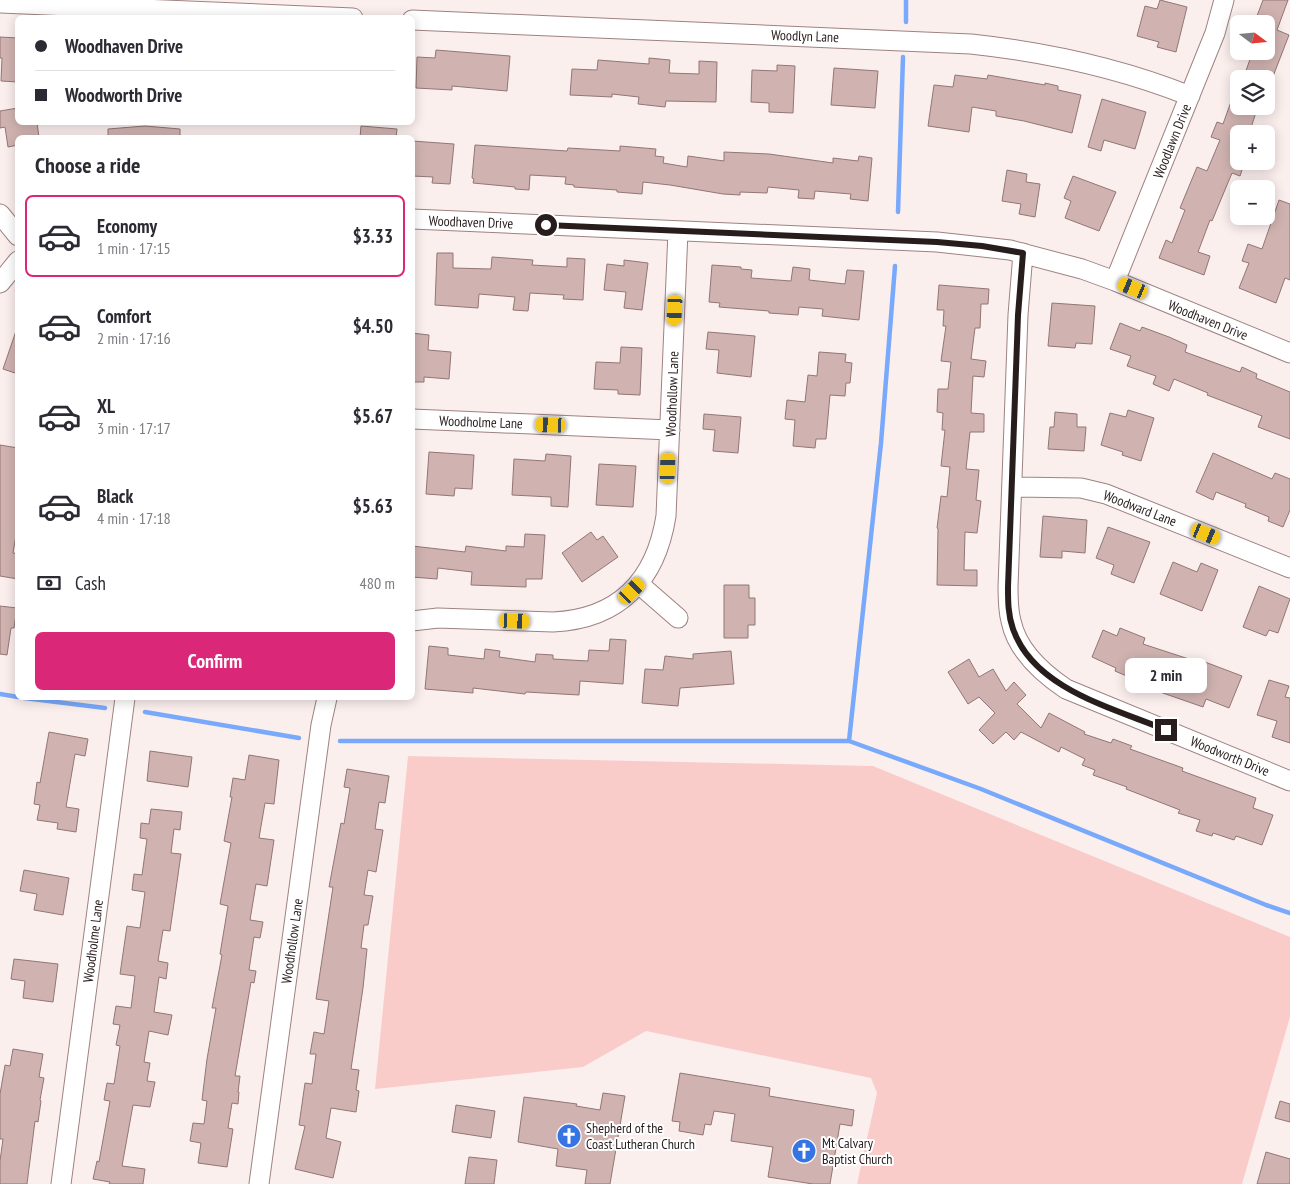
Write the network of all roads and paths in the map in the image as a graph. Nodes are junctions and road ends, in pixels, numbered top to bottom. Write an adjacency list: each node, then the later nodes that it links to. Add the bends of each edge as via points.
1 (1224, 0): 5 (street, Woodlawn Drive, via 1215,33)
2 (0, 3): 3 (street)
3 (282, 15)
4 (415, 20): 5 (street, Woodlyn Lane, via 971,44 1093,65)
5 (1190, 96): 12 (street, Woodlawn Drive)
6 (0, 214): 9 (street)
7 (415, 219): 8 (street, Woodhaven Drive)
8 (678, 231): 10 (street, Woodhaven Drive, via 937,242); 16 (street, Woodhollow Lane)
9 (15, 232)
10 (1023, 253): 12 (street, Woodhaven Drive); 17 (street, Woodworth Drive)
11 (15, 265): 13 (street)
12 (1115, 281): 14 (street, Woodhaven Drive)
13 (0, 283)
14 (1290, 353)
15 (415, 420): 16 (street, Woodholme Lane)
16 (670, 430): 19 (street, Woodhollow Lane, via 664,526 655,558)
17 (1012, 486): 18 (street, Woodward Lane, via 1072,488 1106,494); 24 (street, Woodworth Drive, via 1009,612 1020,642 1040,669 1077,694)
18 (1290, 568)
19 (639, 584): 20 (street); 21 (street, Woodhollow Lane, via 608,607 567,621)
20 (678, 618)
21 (415, 620)
22 (125, 700): 25 (street, Woodholme Lane)
23 (326, 700): 26 (street, Woodhollow Lane)
24 (1290, 781)
25 (61, 1184)
26 (259, 1184)

